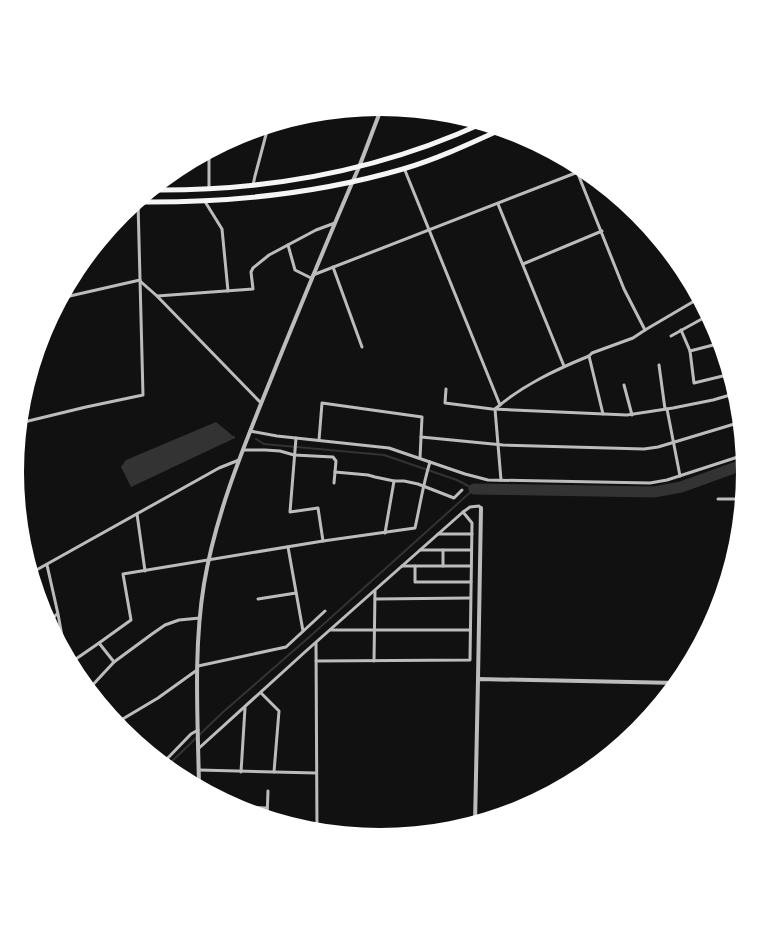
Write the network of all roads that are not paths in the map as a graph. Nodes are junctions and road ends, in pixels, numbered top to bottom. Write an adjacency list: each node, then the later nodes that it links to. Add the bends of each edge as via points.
1 (379, 116): 6 (street)
2 (472, 128): 6 (highway, via 412,151)
3 (491, 134): 7 (highway)
4 (266, 135): 11 (street)
5 (208, 161): 12 (street)
6 (359, 166): 10 (street); 11 (highway, via 288,182)
7 (404, 168): 10 (highway); 19 (street)
8 (575, 173): 16 (street)
9 (580, 177): 20 (street)
10 (352, 182): 14 (highway, via 256,198); 18 (street)
11 (253, 185): 12 (highway)
12 (210, 188): 13 (highway)
13 (162, 190)
14 (204, 200): 15 (highway); 26 (street, via 222,229)
15 (148, 202)
16 (498, 204): 19 (street); 22 (street)
17 (138, 210): 25 (street)
18 (335, 223): 21 (street); 24 (street)
19 (430, 229): 23 (street); 45 (street)
20 (602, 232): 22 (street); 31 (street, via 624,289)
21 (288, 245): 24 (street, via 295,270); 26 (street, via 253,268 253,289)
22 (523, 264): 39 (street)
23 (333, 268): 24 (street); 35 (street)
24 (312, 277): 44 (street)
25 (140, 280): 27 (street); 28 (street); 50 (street, via 143,395)
26 (228, 291): 28 (street)
27 (71, 296)
28 (157, 296): 44 (street)
29 (693, 302): 31 (street)
30 (702, 319): 32 (street)
31 (645, 330): 37 (street)
32 (681, 330): 33 (street); 36 (street)
33 (671, 336)
34 (713, 344): 36 (street)
35 (362, 347)
36 (690, 351): 40 (street, via 694,383)
37 (589, 356): 39 (street); 48 (street)
38 (659, 364): 47 (street)
39 (564, 366): 45 (street, via 532,382)
40 (724, 376)
41 (624, 385): 49 (street)
42 (446, 389): 46 (street, via 445,403)
43 (728, 396): 47 (street)
44 (261, 403): 52 (street)
45 (500, 405): 46 (street)
46 (495, 409): 48 (street); 57 (street)
47 (666, 409): 49 (street); 56 (street)
48 (603, 414): 49 (street)
49 (632, 415)
50 (28, 421)
51 (734, 424): 56 (street)
52 (249, 431): 54 (street); 58 (street)
53 (421, 437): 55 (street, via 422,417 322,404); 57 (street); 60 (street)
54 (296, 439): 55 (street); 59 (street)
55 (319, 440): 60 (street, via 389,448)
56 (674, 442): 57 (street, via 644,449); 65 (street)
57 (498, 444): 66 (street)
58 (242, 450): 59 (street); 62 (street)
59 (295, 453): 64 (street, via 333,457); 79 (street, via 290,512 318,508)
60 (420, 458): 63 (street)
61 (736, 458): 65 (street)
62 (239, 460): 75 (street); 84 (street)
63 (430, 462): 66 (street, via 483,479); 69 (street)
64 (335, 472): 67 (street); 68 (street)
65 (680, 476): 66 (street, via 650,483)
66 (501, 480)
67 (394, 481): 69 (street); 76 (street)
68 (334, 483)
69 (424, 486): 70 (street, via 454,498); 76 (street, via 415,528)
70 (462, 490)
71 (718, 499): 72 (street)
72 (736, 499)
73 (481, 508): 74 (street, via 473,506); 114 (street)
74 (462, 512): 77 (street); 78 (street, via 472,523)
75 (137, 514): 85 (street); 91 (street)
76 (385, 533): 79 (street)
77 (438, 534): 78 (street); 81 (street)
78 (472, 534): 83 (street)
79 (323, 541): 80 (street)
80 (288, 547): 84 (street); 94 (street)
81 (420, 550): 82 (street); 86 (street)
82 (443, 550): 83 (street); 88 (street)
83 (471, 550): 89 (street)
84 (209, 560): 91 (street); 101 (street)
85 (47, 565): 90 (street); 99 (street)
86 (402, 566): 87 (street); 93 (street)
87 (415, 566): 88 (street); 92 (street, via 414,582)
88 (443, 566): 89 (street)
89 (471, 566): 92 (street)
90 (38, 570)
91 (145, 570): 107 (street, via 123,574 131,620)
92 (471, 582): 95 (street)
93 (375, 590): 97 (street); 103 (street)
94 (296, 593): 96 (street); 106 (street)
95 (470, 598): 97 (street); 105 (street)
96 (258, 599)
97 (375, 599): 104 (street)
98 (325, 611): 106 (street)
99 (58, 614): 100 (street); 102 (street)
100 (55, 617)
101 (200, 618): 112 (street, via 165,625); 113 (street)
102 (61, 629)
103 (330, 630): 104 (street); 108 (street)
104 (375, 630): 105 (street); 111 (street)
105 (470, 630): 111 (street, via 470,660)
106 (303, 632): 113 (street, via 286,647)
107 (99, 642): 109 (street); 112 (street)
108 (316, 643): 110 (street); 117 (street)
109 (76, 658)
110 (316, 661): 111 (street); 126 (street)
111 (374, 661)
112 (114, 662): 116 (street)
113 (198, 668): 119 (street); 120 (street)
114 (478, 679): 115 (street); 131 (street)
115 (669, 683)
116 (93, 684)
117 (261, 693): 118 (street); 125 (street, via 279,711)
118 (245, 708): 121 (street); 124 (street)
119 (122, 719)
120 (198, 730): 121 (street); 122 (street)
121 (198, 749): 123 (street)
122 (167, 759)
123 (199, 770): 124 (street); 127 (street)
124 (241, 772): 125 (street)
125 (274, 772): 126 (street)
126 (316, 773): 132 (street)
127 (199, 779)
128 (268, 791): 130 (street)
129 (260, 808): 130 (street)
130 (267, 808)
131 (475, 816)
132 (317, 823)

